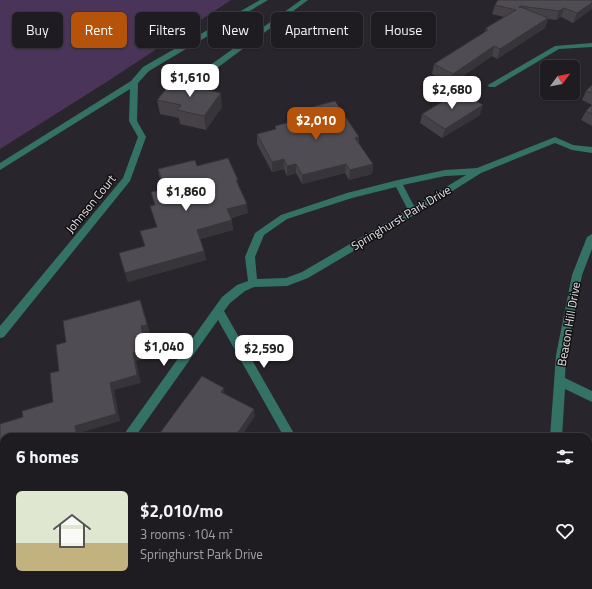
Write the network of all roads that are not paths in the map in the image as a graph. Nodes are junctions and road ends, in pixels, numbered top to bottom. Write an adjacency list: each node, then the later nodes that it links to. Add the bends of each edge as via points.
1 (265, 0): 5 (street, via 146,69)
2 (305, 0): 4 (street)
3 (592, 45): 6 (street, via 557,47)
4 (198, 78)
5 (134, 83): 8 (street); 15 (street, Johnson Court, via 133,121 142,136 127,179)
6 (492, 85)
7 (592, 150): 9 (street, Springhurst Park Drive, via 572,147 555,140)
8 (0, 167)
9 (478, 171): 10 (street, via 445,172); 11 (street, Springhurst Park Drive)
10 (398, 183): 11 (street); 13 (street, via 350,195 284,218 260,233 250,257)
11 (413, 212): 13 (street, Springhurst Park Drive, via 304,275 287,282)
12 (592, 237): 16 (street, Beacon Hill Drive, via 577,275 561,355)
13 (253, 283): 14 (street, Springhurst Park Drive, via 241,288 226,300)
14 (218, 311): 18 (street, Springhurst Park Drive); 19 (street)
15 (0, 334)
16 (560, 381): 17 (street); 20 (street, Beacon Hill Drive)
17 (592, 397)
18 (131, 433)
19 (288, 433)
20 (556, 433)

